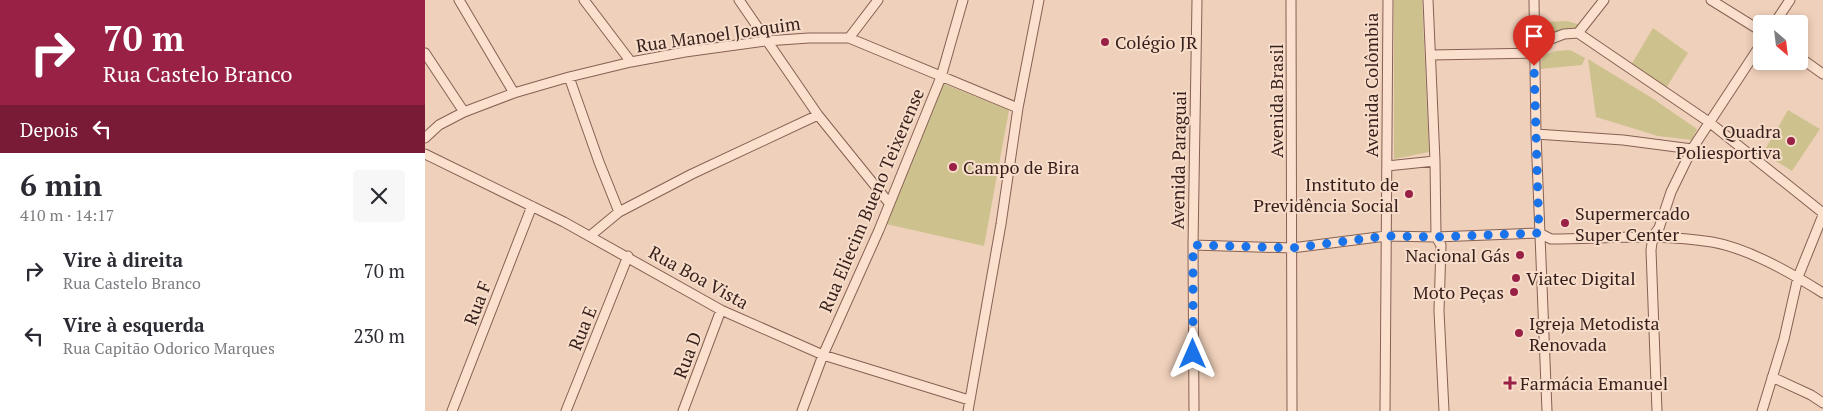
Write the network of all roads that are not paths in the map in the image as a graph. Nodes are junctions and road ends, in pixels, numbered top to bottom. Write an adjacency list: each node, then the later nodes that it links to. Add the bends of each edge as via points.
1 (459, 0): 29 (street)
2 (584, 0): 24 (street)
3 (739, 0): 19 (street)
4 (878, 0): 18 (street)
5 (963, 0): 27 (street, Rua Eliecim Bueno Teixerense)
6 (1039, 0): 30 (street)
7 (1197, 0): 49 (street, Avenida Paraguai)
8 (1291, 0): 50 (street, Avenida Brasil)
9 (1387, 0): 39 (street, Avenida Colômbia)
10 (1428, 0): 22 (street)
11 (1534, 0): 20 (street)
12 (1604, 0): 17 (street)
13 (1711, 0): 16 (street)
14 (1790, 0): 15 (street)
15 (1781, 15)
16 (1753, 26)
17 (1578, 33): 20 (street, via 1564,34); 33 (street)
18 (849, 38): 19 (street, Rua Manoel Joaquim); 27 (street, Rua Manoel Joaquim)
19 (766, 41): 24 (street, Rua Manoel Joaquim); 32 (street)
20 (1535, 49): 22 (street); 34 (street)
21 (425, 53): 31 (street)
22 (1431, 55): 38 (street)
23 (1753, 56): 33 (street)
24 (631, 62): 28 (street, Rua Manoel Joaquim)
25 (1808, 63): 26 (street)
26 (1823, 74)
27 (941, 77): 30 (street, Rua Manoel Joaquim); 40 (street, Rua Eliecim Bueno Teixerense)
28 (569, 78): 29 (street, Rua Manoel Joaquim); 42 (street)
29 (515, 93): 31 (street, Rua Manoel Joaquim)
30 (1018, 108): 57 (street)
31 (464, 112): 35 (street, Rua Manoel Joaquim, via 439,125)
32 (818, 116): 40 (street); 42 (street, via 692,174)
33 (1709, 122): 36 (street); 43 (street)
34 (1536, 134): 36 (street); 44 (street)
35 (425, 138)
36 (1692, 149): 47 (street)
37 (425, 154): 41 (street, Rua Boa Vista)
38 (1435, 161): 39 (street); 48 (street)
39 (1387, 166): 46 (street, Avenida Colômbia)
40 (889, 203): 55 (street, Rua Eliecim Bueno Teixerense)
41 (532, 206): 45 (street, Rua Boa Vista); 59 (street, Rua F)
42 (619, 212): 45 (street)
43 (1823, 214): 52 (street)
44 (1539, 233): 47 (street, via 1551,239); 48 (street); 68 (street)
45 (590, 236): 51 (street, Rua Boa Vista)
46 (1386, 236): 48 (street); 50 (street); 66 (street, Avenida Colômbia)
47 (1653, 236): 52 (street, via 1713,242 1741,250); 69 (street)
48 (1436, 237): 67 (street, via 1441,245 1439,311)
49 (1193, 245): 50 (street); 64 (street, Avenida Paraguai)
50 (1292, 248): 65 (street, Avenida Brasil)
51 (628, 256): 54 (street, Rua Boa Vista); 60 (street, Rua E)
52 (1798, 277): 53 (street); 56 (street)
53 (1823, 293)
54 (721, 310): 55 (street, Rua Boa Vista); 61 (street, Rua D)
55 (823, 355): 57 (street, Rua Boa Vista); 62 (street, Rua Eliecim Bueno Teixerense)
56 (1772, 377): 58 (street); 70 (street)
57 (969, 400): 63 (street)
58 (1823, 403)
59 (452, 411)
60 (566, 411)
61 (683, 411)
62 (802, 411)
63 (968, 411)
64 (1194, 411)
65 (1292, 411)
66 (1385, 411)
67 (1444, 411)
68 (1547, 411)
69 (1657, 411)
70 (1762, 411)

